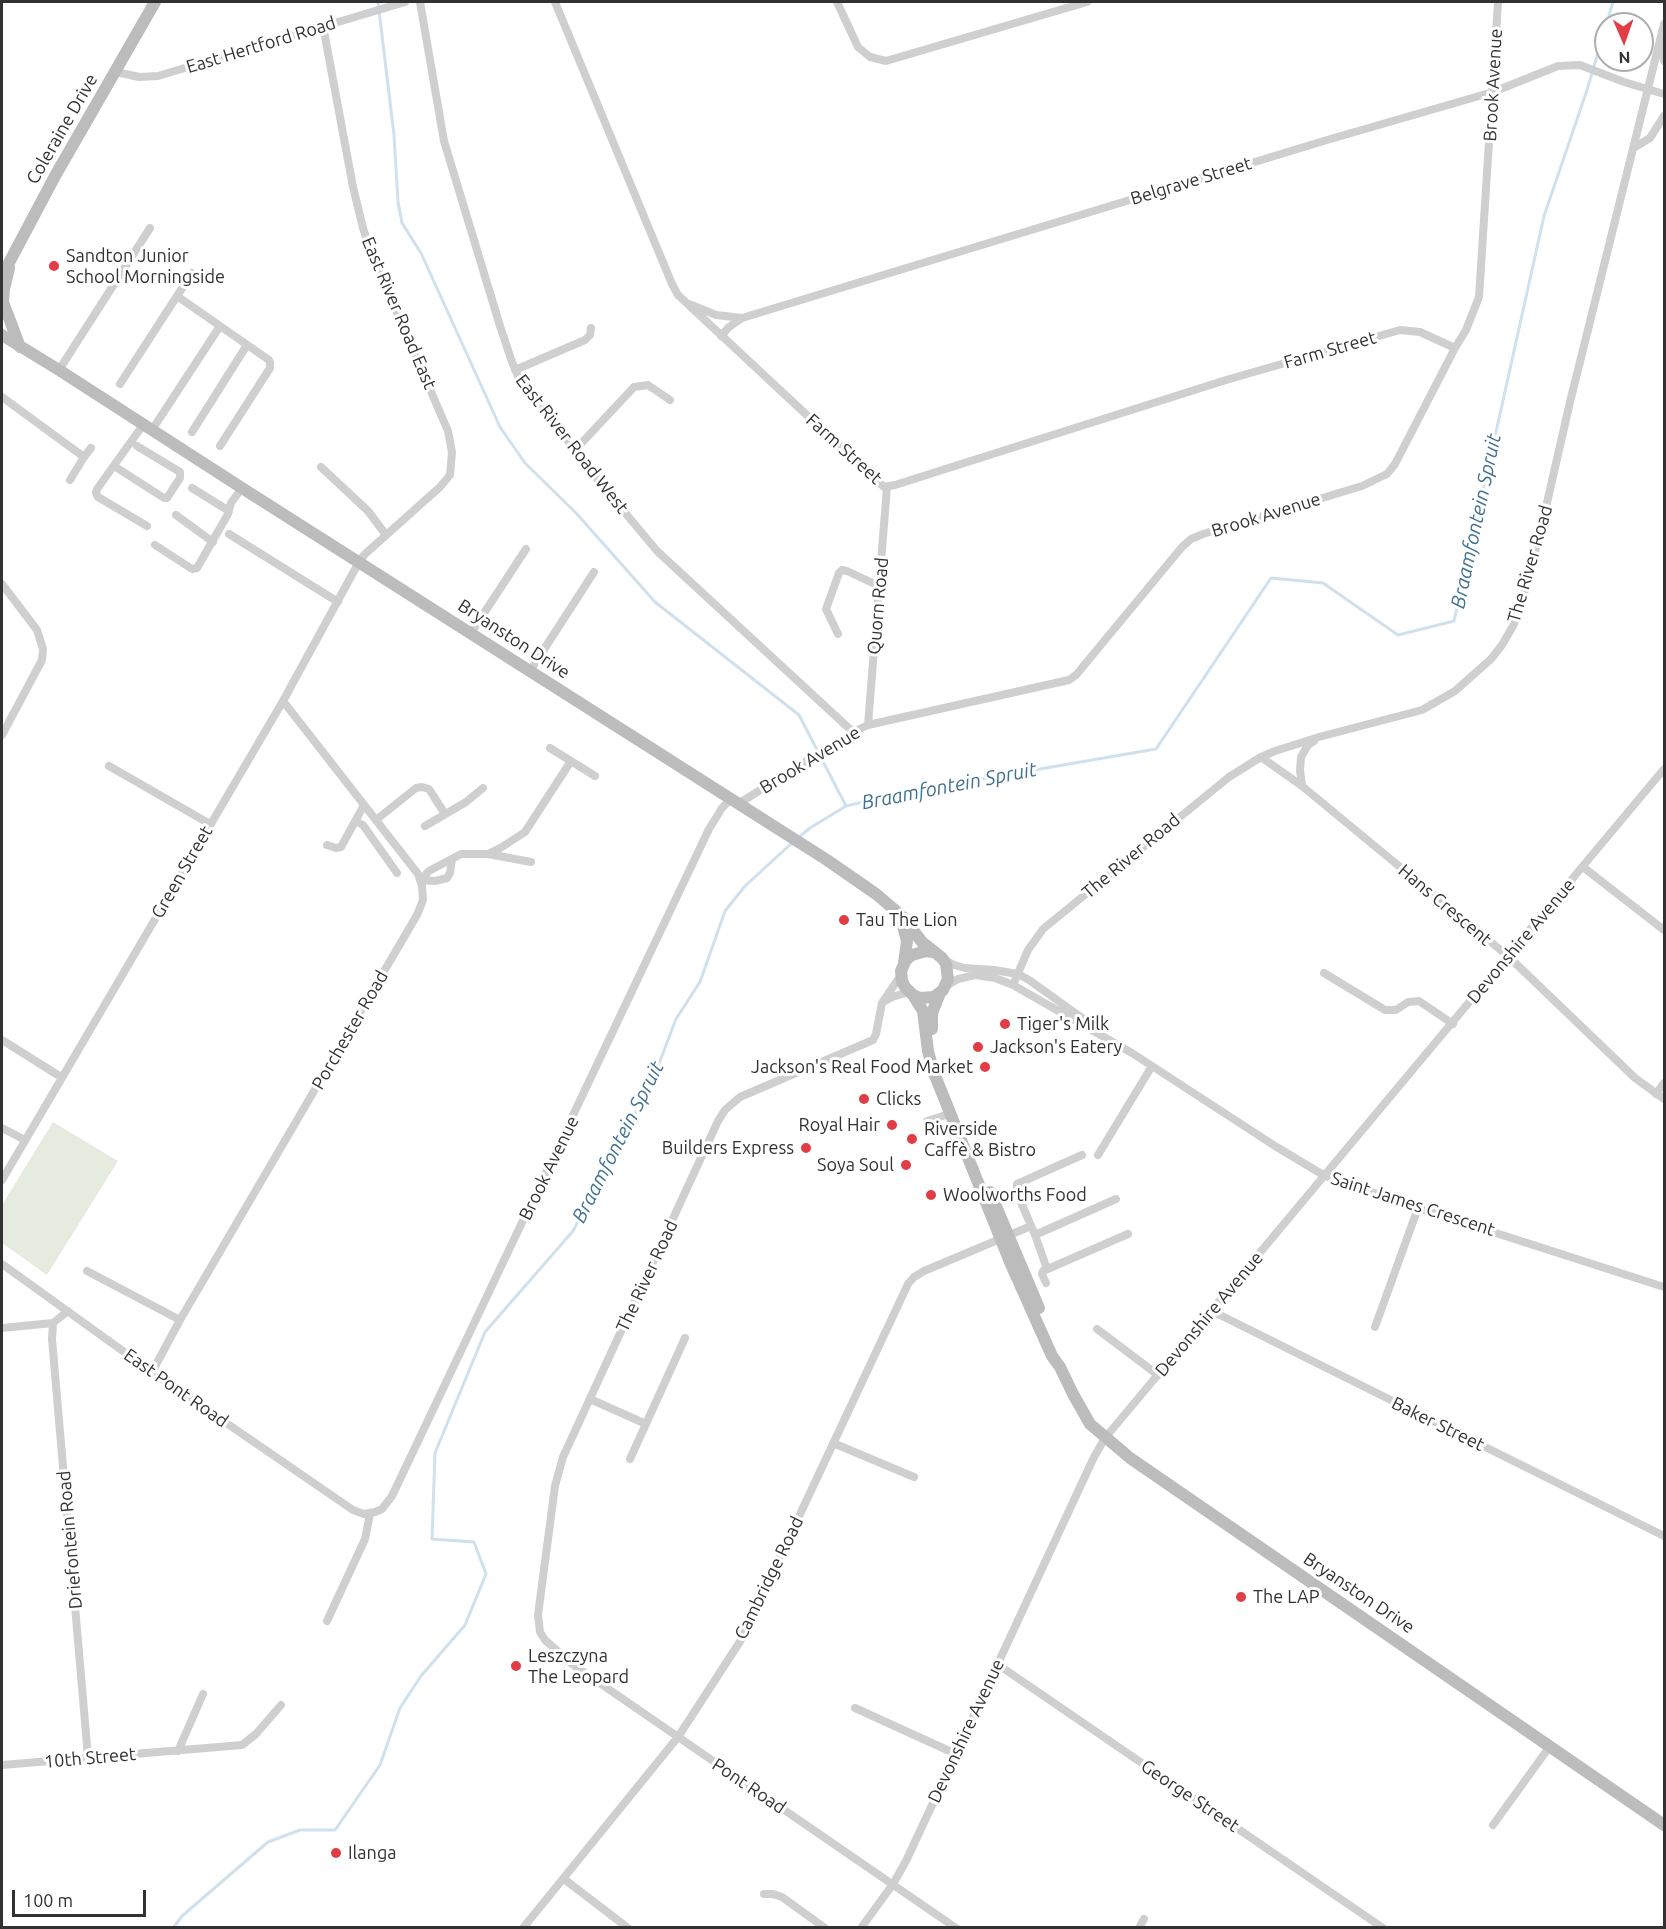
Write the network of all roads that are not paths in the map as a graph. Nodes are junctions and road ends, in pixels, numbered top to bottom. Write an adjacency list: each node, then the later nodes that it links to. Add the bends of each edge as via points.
1 (155, 2): 12 (main road, Coleraine Drive)
2 (405, 2): 9 (street, East Hertford Road)
3 (420, 2): 34 (street, East River Road West, via 444,141)
4 (555, 2): 23 (street, Farm Street, via 672,284)
5 (837, 2): 6 (street, via 858,47 870,57 886,61)
6 (1087, 2)
7 (1498, 2): 14 (street, Brook Avenue)
8 (1665, 24): 10 (street, The River Road)
9 (323, 26): 12 (street, East Hertford Road, via 158,75 139,77); 56 (street, East River Road East, via 363,228 448,431 452,452 446,482)
10 (1660, 39): 11 (street); 13 (street, The River Road)
11 (1665, 61)
12 (116, 72): 19 (main road, Coleraine Drive)
13 (1648, 90): 14 (street, Belgrave Street, via 1580,65 1558,66); 15 (street, Belgrave Street); 17 (street, The River Road)
14 (1493, 92): 24 (street, Belgrave Street); 32 (street, Brook Avenue, via 1481,289 1474,315)
15 (1665, 94)
16 (1665, 116): 17 (street, via 1650,138)
17 (1635, 147): 72 (street, The River Road, via 1513,627 1491,659 1455,691 1429,707)
18 (150, 228): 33 (street)
19 (10, 261): 21 (main road, Coleraine Drive); 31 (main road, via 3,302)
20 (192, 273): 22 (street)
21 (2, 276)
22 (177, 296): 25 (street); 35 (street)
23 (684, 301): 24 (street, via 713,315); 28 (street, Farm Street)
24 (742, 318): 28 (street, Belgrave Street)
25 (220, 326): 30 (street); 39 (street)
26 (591, 328): 34 (street, via 591,335 585,340)
27 (2, 335): 31 (main road, Bryanston Drive)
28 (721, 336): 49 (street, Farm Street, via 881,486)
29 (2, 342): 38 (main road, Bryanston Drive)
30 (247, 345): 40 (street); 42 (street, via 269,360 270,368)
31 (20, 347): 33 (main road, Bryanston Drive)
32 (1455, 348): 49 (street, Farm Street, via 1414,330 1400,330 1226,380); 69 (street, Brook Avenue, via 1387,474 1362,486 1191,539 1072,678)
33 (59, 370): 38 (main road, Bryanston Drive)
34 (515, 370): 44 (street, East River Road West)
35 (120, 384)
36 (2, 397): 45 (street)
37 (670, 400): 44 (street, via 648,384 634,387)
38 (107, 401): 39 (main road, Bryanston Drive)
39 (148, 427): 46 (street); 51 (main road, Bryanston Drive)
40 (192, 432)
41 (136, 446): 46 (street, via 180,472 167,498)
42 (220, 446)
43 (91, 448): 45 (street)
44 (575, 450): 70 (street, East River Road West, via 657,551)
45 (84, 457): 48 (street)
46 (114, 466): 54 (street, via 96,493)
47 (321, 467): 56 (street, via 357,500)
48 (70, 480)
49 (887, 487): 63 (street, Quorn Road)
50 (192, 488): 52 (street)
51 (242, 488): 52 (street); 60 (main road, Bryanston Drive)
52 (229, 511): 57 (street)
53 (176, 515): 57 (street)
54 (147, 526)
55 (229, 534): 64 (street)
56 (386, 535): 60 (street, East River Road East)
57 (213, 542): 58 (street, via 195,569)
58 (155, 545)
59 (526, 549): 65 (street)
60 (359, 562): 64 (street, Green Street); 65 (main road, Bryanston Drive)
61 (594, 572): 67 (street)
62 (2, 584): 71 (street, via 37,630 43,649 42,660)
63 (879, 586): 66 (street, via 847,571 839,573 826,609); 69 (street, Quorn Road)
64 (338, 602): 68 (street, Green Street)
65 (471, 633): 67 (main road, Bryanston Drive)
66 (838, 634)
67 (530, 671): 81 (main road, Bryanston Drive)
68 (284, 701): 82 (street); 86 (street, Green Street)
69 (868, 725): 70 (street, Brook Avenue)
70 (853, 732): 81 (street, Brook Avenue)
71 (2, 735)
72 (1320, 737): 74 (street, The River Road); 79 (street, via 1301,757)
73 (550, 748): 75 (street)
74 (1261, 757): 79 (street, Hans Crescent); 101 (street, The River Road, via 1218,785 1049,924 1033,941)
75 (571, 760): 78 (street); 89 (street, via 527,829)
76 (108, 766): 86 (street)
77 (1665, 769): 92 (street, Devonshire Avenue)
78 (596, 776)
79 (1302, 786): 98 (street, Hans Crescent)
80 (483, 788): 83 (street)
81 (734, 802): 95 (main road, Bryanston Drive, via 827,860); 148 (street, Brook Avenue, via 718,813 709,830 392,1496 382,1509)
82 (364, 805): 84 (street); 85 (street)
83 (445, 814): 84 (street, via 429,789 422,787); 87 (street)
84 (376, 820): 94 (street)
85 (355, 821): 88 (street, via 341,847); 93 (street, via 363,825)
86 (210, 824): 110 (street, Green Street)
87 (425, 826)
88 (327, 845)
89 (488, 854): 90 (street, via 461,854); 91 (street)
90 (452, 860): 94 (street, via 429,871); 94 (street, via 447,878)
91 (531, 862)
92 (1583, 867): 96 (street); 98 (street, Devonshire Avenue)
93 (397, 873)
94 (421, 880): 134 (street, Porchester Road, via 423,892 417,915)
95 (898, 912): 97 (main road, Bryanston Drive, via 917,937); 99 (main road, via 907,941)
96 (1665, 930)
97 (938, 955): 99 (main road, via 918,952 906,960); 101 (street, Saint James Crescent, via 965,968); 103 (main road, via 949,972)
98 (1509, 957): 106 (street, Devonshire Avenue); 112 (street, Hans Crescent, via 1626,1070)
99 (902, 971): 104 (main road, via 902,981); 105 (street, The River Road)
100 (1324, 972): 106 (street, via 1385,1010 1395,1010 1416,1000)
101 (1018, 974): 102 (street, The River Road); 108 (street, Saint James Crescent)
102 (1013, 985): 103 (street, Saint James Crescent, via 975,975 958,979); 108 (street, Saint James Crescent)
103 (943, 990): 104 (main road, via 927,998); 126 (main road, Bryanston Drive, via 931,1019 938,1066)
104 (911, 994): 105 (street); 113 (main road, Bryanston Drive, via 922,1011 930,1062)
105 (882, 1003): 142 (street, The River Road, via 873,1040 740,1097 725,1110)
106 (1453, 1024): 119 (street, Devonshire Avenue)
107 (2, 1040): 110 (street)
108 (1118, 1046): 109 (street, Saint James Crescent)
109 (1152, 1066): 118 (street); 119 (street, Saint James Crescent)
110 (61, 1077): 116 (street, Green Street)
111 (1665, 1083): 112 (street)
112 (1660, 1097)
113 (949, 1114): 114 (street); 126 (main road, Bryanston Drive)
114 (927, 1121)
115 (2, 1128): 116 (street)
116 (25, 1140): 120 (street, Green Street)
117 (1083, 1155): 123 (street, via 1017,1184)
118 (1098, 1155)
119 (1325, 1176): 122 (street, Saint James Crescent); 133 (street, Devonshire Avenue)
120 (2, 1180)
121 (1116, 1199): 125 (street)
122 (1418, 1208): 131 (street, Saint James Crescent); 136 (street)
123 (1030, 1226): 125 (street); 126 (street, Cambridge Road)
124 (1128, 1234): 128 (street)
125 (1035, 1235): 128 (street)
126 (1004, 1237): 144 (main road, Bryanston Drive, via 1052,1356 1083,1414); 145 (street, Cambridge Road, via 924,1271 908,1284)
127 (2, 1264): 132 (street, East Pont Road)
128 (1047, 1269): 130 (street, via 1042,1274)
129 (87, 1271): 134 (street)
130 (1046, 1282)
131 (1665, 1287)
132 (68, 1311): 135 (street); 140 (street, East Pont Road)
133 (1212, 1311): 141 (street, Devonshire Avenue); 149 (street, Baker Street)
134 (180, 1320): 140 (street, Porchester Road)
135 (53, 1323): 137 (street); 160 (street, Driefontein Road)
136 (1375, 1327)
137 (2, 1328)
138 (1097, 1329): 141 (street)
139 (685, 1338): 143 (street)
140 (152, 1372): 148 (street, East Pont Road, via 352,1510)
141 (1158, 1375): 144 (street, Devonshire Avenue)
142 (590, 1400): 143 (street); 151 (street, The River Road, via 563,1457 555,1486 538,1603 538,1625)
143 (646, 1424): 146 (street)
144 (1105, 1438): 152 (street, Devonshire Avenue); 157 (main road, Bryanston Drive)
145 (833, 1443): 147 (street); 156 (street, Cambridge Road, via 741,1640)
146 (630, 1459)
147 (914, 1477)
148 (370, 1514): 150 (street, via 365,1539)
149 (1665, 1536)
150 (327, 1621)
151 (545, 1640): 156 (street, Pont Road, via 572,1664)
152 (997, 1664): 159 (street, Devonshire Avenue); 174 (street, George Street)
153 (203, 1694): 158 (street)
154 (281, 1705): 158 (street, 10th Street, via 242,1745)
155 (855, 1708): 159 (street)
156 (678, 1737): 164 (street, Cambridge Road); 165 (street, Pont Road)
157 (1550, 1746): 162 (street); 163 (main road, Bryanston Drive)
158 (178, 1751): 160 (street, 10th Street)
159 (956, 1754): 165 (street, Devonshire Avenue)
160 (88, 1757): 161 (street, 10th Street)
161 (2, 1766)
162 (1493, 1824)
163 (1665, 1825)
164 (564, 1879): 168 (street, Cambridge Road); 169 (street)
165 (893, 1884): 171 (street, Devonshire Avenue); 172 (street, Pont Road)
166 (764, 1894): 170 (street, via 782,1897)
167 (1144, 1919): 173 (street)
168 (523, 1928)
169 (628, 1928)
170 (825, 1928)
171 (861, 1928)
172 (956, 1928)
173 (1138, 1928)
174 (1383, 1928)

